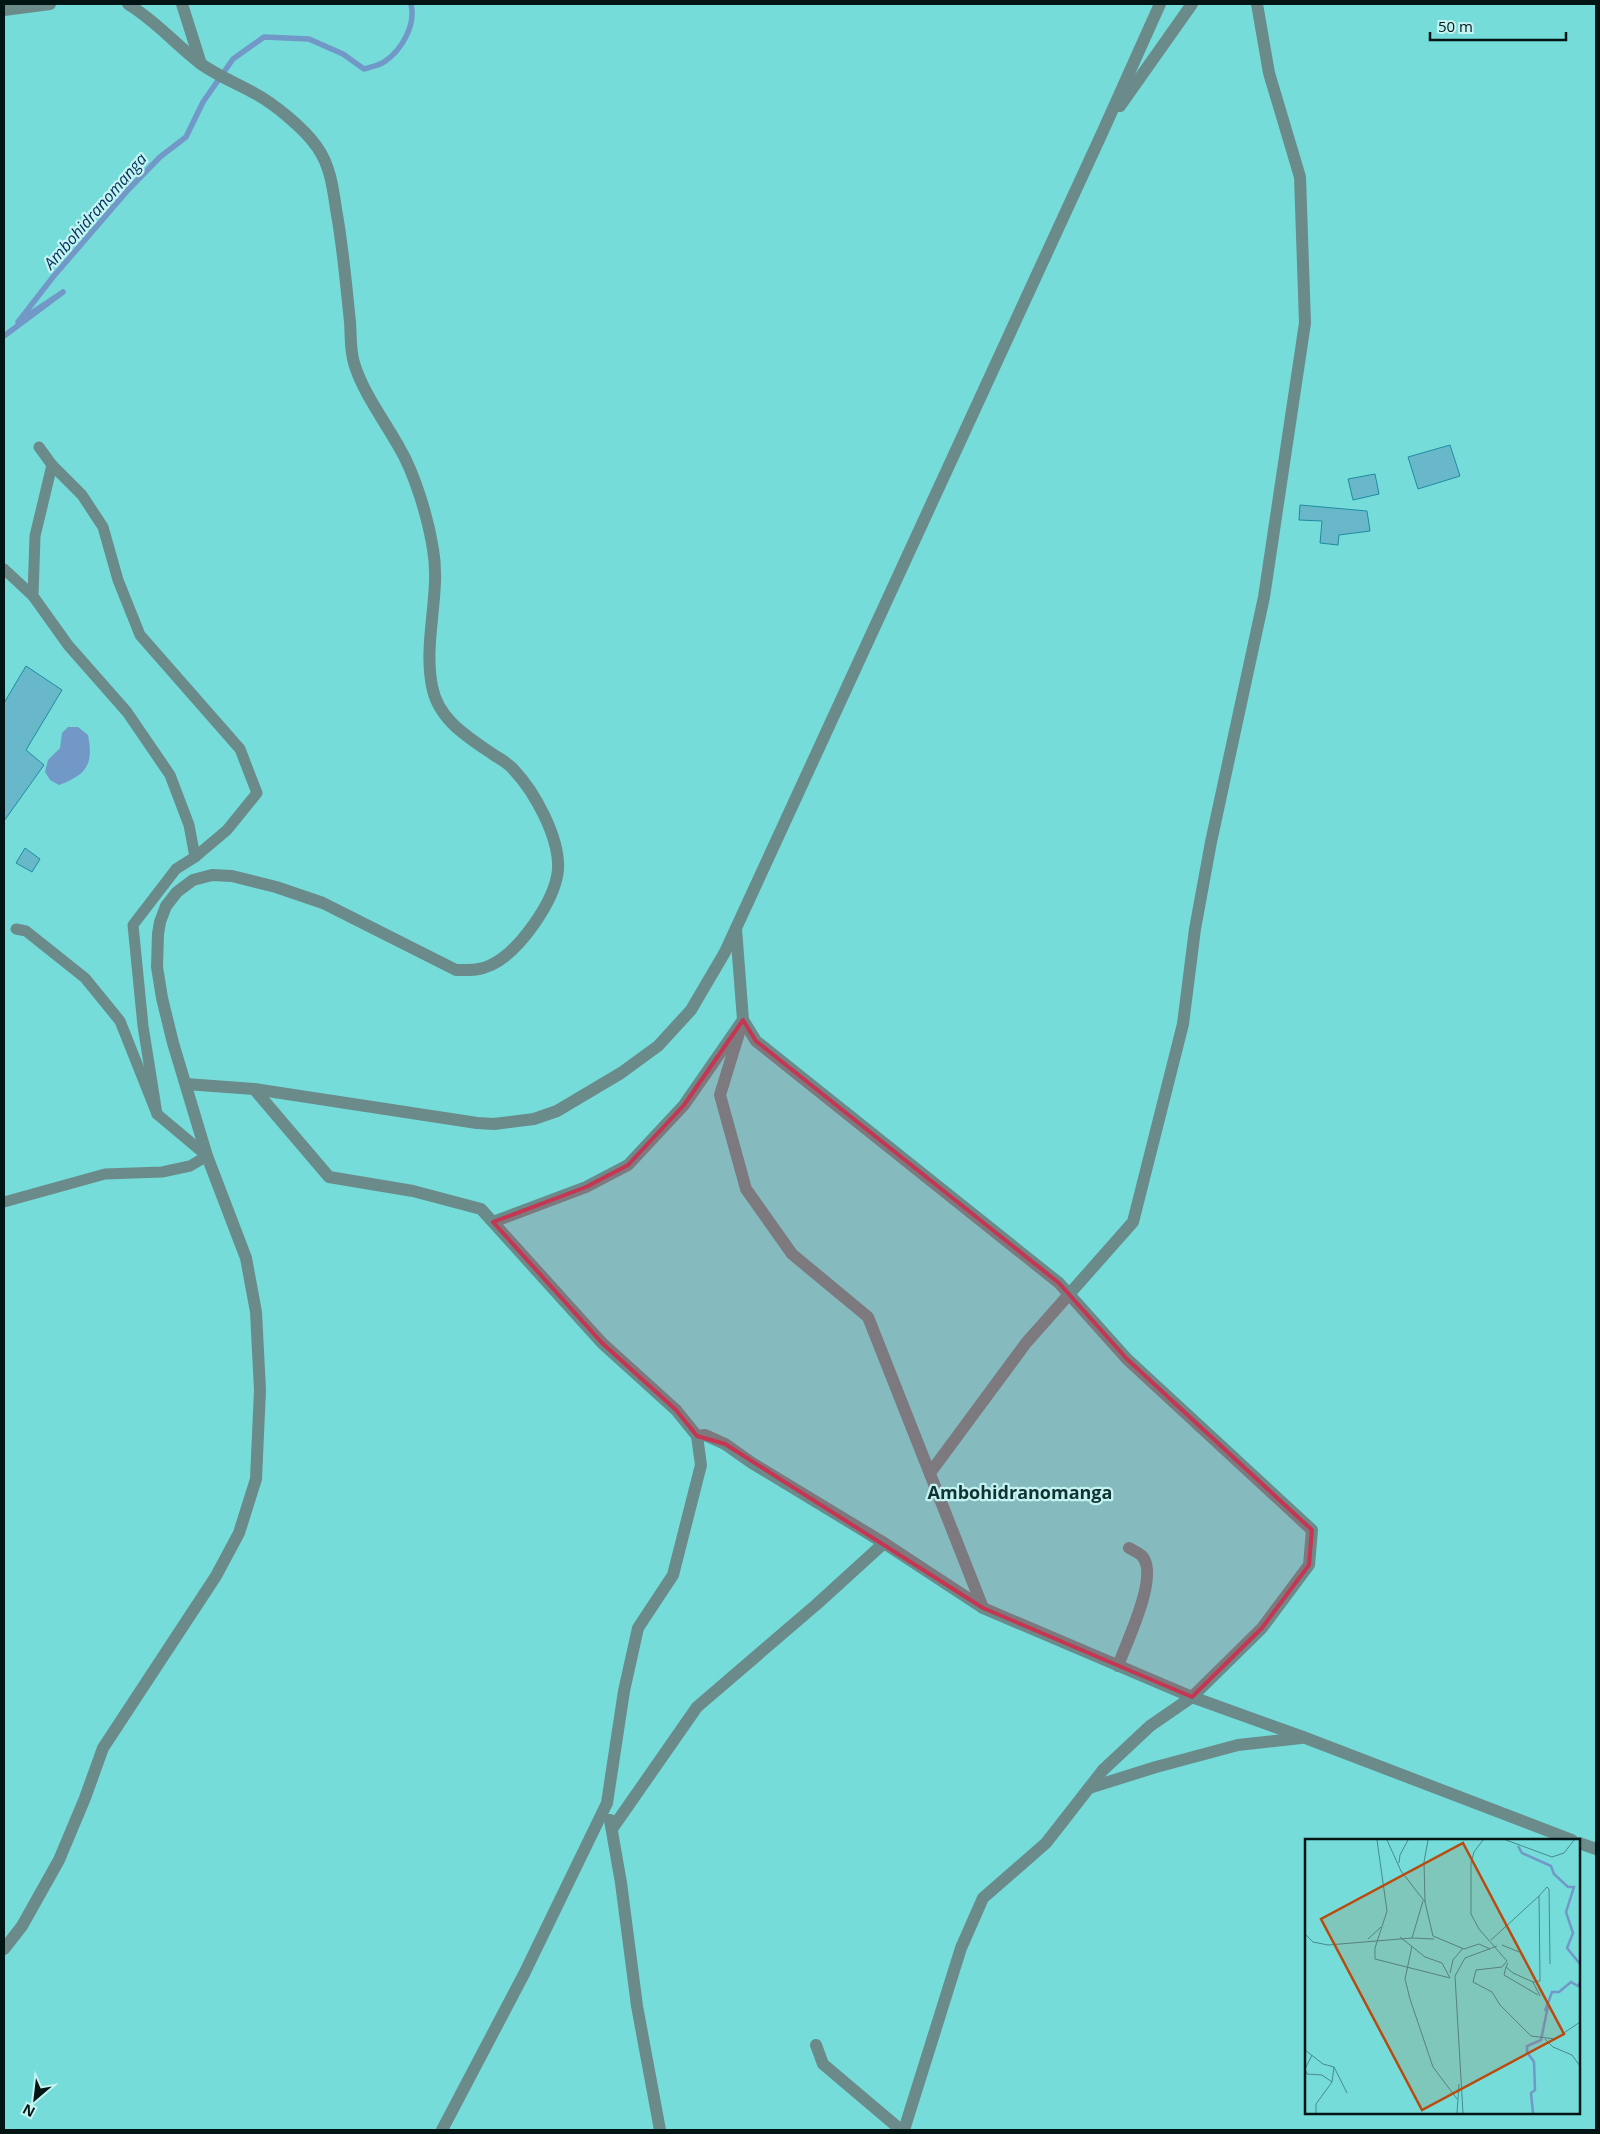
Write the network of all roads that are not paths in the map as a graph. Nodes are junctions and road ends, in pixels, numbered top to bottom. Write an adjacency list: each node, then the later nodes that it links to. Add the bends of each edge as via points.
1 (50, 4): 7 (street)
2 (128, 4): 8 (street, via 156,22)
3 (182, 4): 8 (street)
4 (1160, 4): 9 (street)
5 (1192, 4): 9 (street)
6 (1256, 4): 24 (street, via 1269,73 1300,177 1305,323 1264,597 1211,842 1195,929 1183,1024 1133,1222)
7 (4, 10)
8 (201, 64): 18 (street, via 256,94 318,147 328,170 347,278 354,362 369,396 402,450 423,508 433,549 432,686 444,715 457,729 512,768 534,799 547,820 557,850 558,872 552,893 535,922 504,958 478,970 456,970 323,903 276,887 232,876 212,875 193,880 176,892 166,906 158,934 162,998)
9 (1103, 131): 15 (street)
10 (39, 447): 11 (lane)
11 (52, 464): 13 (lane, via 35,536); 14 (lane, via 82,496 103,527 118,580 140,635 240,749 257,793 227,830)
12 (4, 569): 13 (lane)
13 (33, 596): 14 (lane, via 68,645 127,712 170,775 189,825)
14 (195, 857): 20 (lane, via 176,869 133,925 143,1026)
15 (736, 926): 17 (street); 19 (street, via 725,952 691,1010 658,1046 622,1074 557,1111 534,1119 477,1124)
16 (16, 929): 20 (lane, via 26,931 85,978 120,1022)
17 (743, 1020): 23 (street, via 684,1105 628,1165 586,1187); 24 (street, via 756,1041); 26 (street, via 720,1094 746,1189 792,1254 868,1317)
18 (186, 1084): 19 (street); 21 (street)
19 (254, 1089): 23 (street, via 329,1177 412,1191 481,1209)
20 (157, 1114): 21 (lane)
21 (207, 1156): 22 (lane, via 190,1166 162,1172 105,1174); 39 (street, via 246,1258 256,1312 260,1390 256,1480 239,1533 216,1576 102,1748 58,1860 22,1926)
22 (4, 1202)
23 (493, 1222): 25 (street, via 602,1343 676,1410)
24 (1070, 1295): 26 (street, via 1026,1343); 31 (street, via 1127,1359 1312,1530 1308,1565 1262,1628)
25 (697, 1436): 27 (street, via 705,1435 725,1444); 34 (street, via 700,1465 673,1575 638,1628 624,1691)
26 (930, 1473): 29 (street)
27 (884, 1543): 29 (street); 35 (street, via 697,1707)
28 (1129, 1548): 30 (street, via 1142,1557 1148,1573 1147,1586)
29 (983, 1608): 30 (street)
30 (1118, 1666): 31 (street)
31 (1192, 1697): 32 (street); 33 (street, via 1150,1726 1103,1770)
32 (1303, 1737): 33 (street, via 1238,1746); 36 (street)
33 (1089, 1788): 43 (street, via 1046,1842 983,1898 961,1948)
34 (607, 1803): 35 (street); 41 (street, via 524,1974)
35 (612, 1829): 42 (street, via 637,2006)
36 (1569, 1839)
37 (1580, 1843): 38 (street)
38 (1596, 1849)
39 (4, 1949)
40 (816, 2044): 43 (street, via 823,2064)
41 (442, 2130)
42 (660, 2130)
43 (902, 2130)

